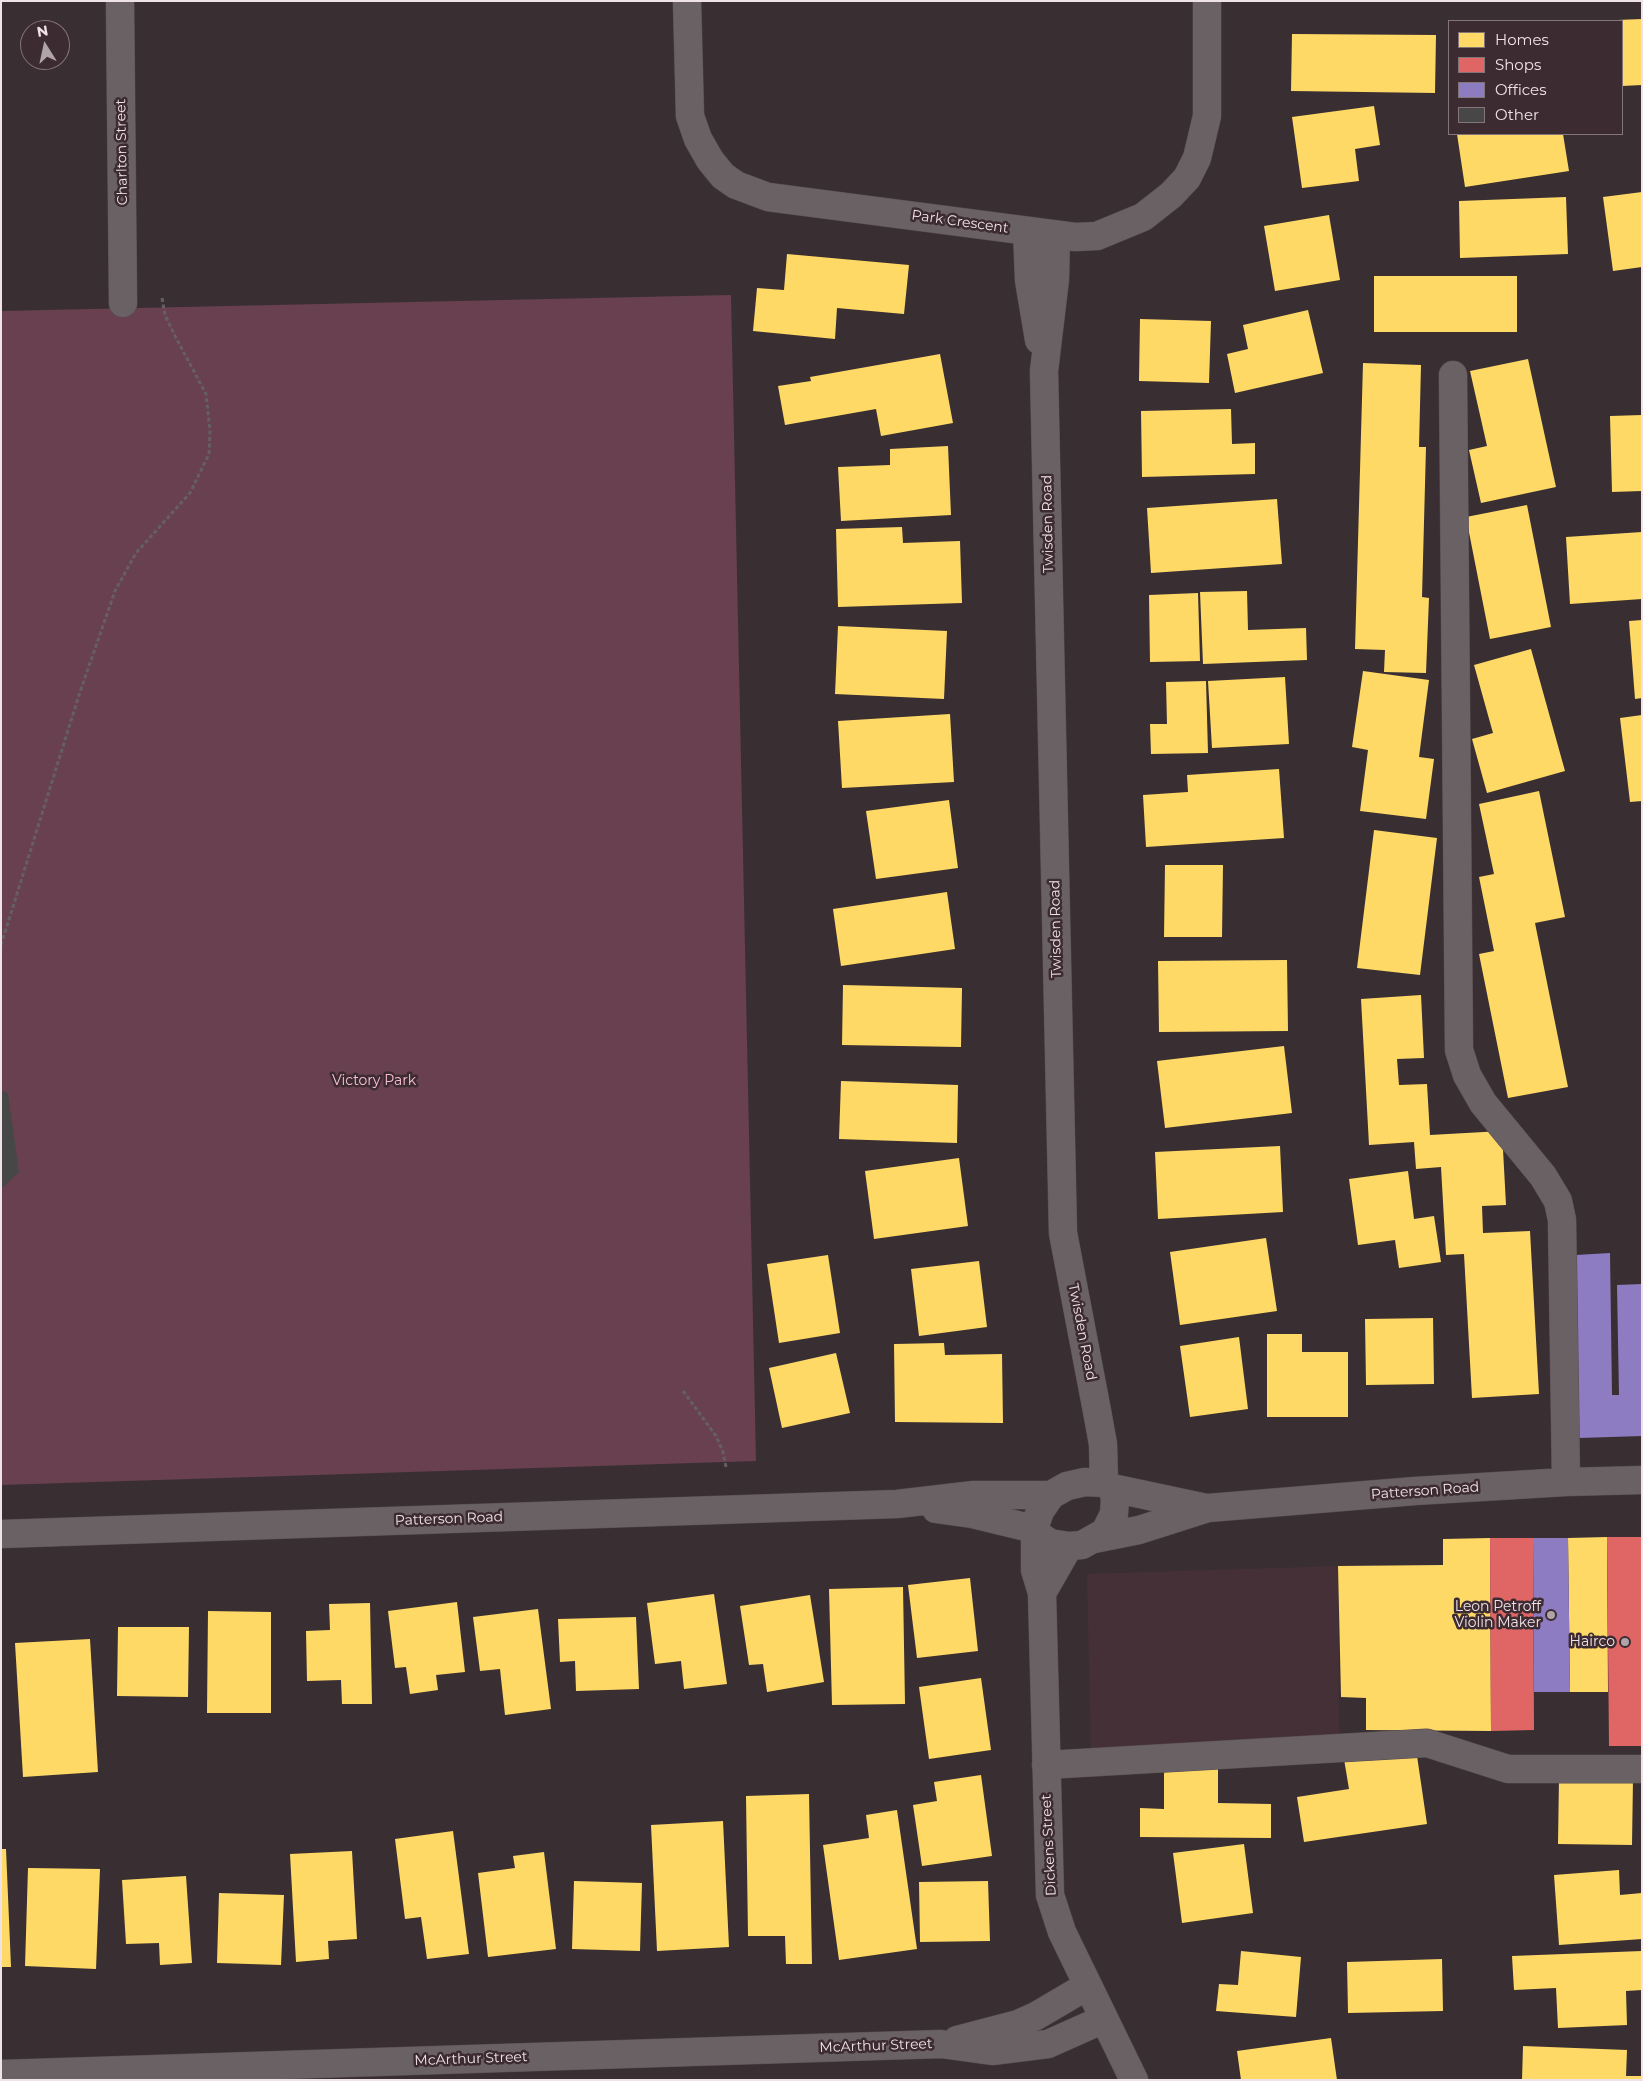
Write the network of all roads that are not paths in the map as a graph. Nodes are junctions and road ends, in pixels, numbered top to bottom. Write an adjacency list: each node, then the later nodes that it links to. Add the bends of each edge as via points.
1 (120, 1): 6 (street, Charlton Street)
2 (687, 1): 4 (street, Park Crescent, via 690,116 710,160 723,176 736,185 768,197)
3 (1207, 1): 5 (street, Park Crescent, via 1207,116 1197,158 1187,178 1144,217 1112,231 1097,236)
4 (1026, 231): 5 (street, Park Crescent); 7 (street, Twisden Road, via 1029,280)
5 (1056, 235): 7 (street, Twisden Road, via 1055,279)
6 (123, 303)
7 (1044, 371): 11 (street, Twisden Road, via 1064,1233 1099,1419)
8 (1453, 375): 10 (street, via 1459,1050 1467,1075 1483,1103 1543,1176 1558,1201 1562,1220)
9 (1642, 1480): 10 (street, Patterson Road)
10 (1566, 1482): 14 (street, Patterson Road)
11 (1108, 1486): 12 (street, via 1085,1482 1067,1486); 14 (street, Patterson Road); 17 (street, via 1115,1498 1114,1514 1104,1532)
12 (1051, 1495): 13 (street, Patterson Road, via 974,1495); 15 (street, via 1040,1511)
13 (897, 1504): 15 (street, Patterson Road, via 972,1514); 16 (street, Patterson Road)
14 (1208, 1508): 17 (street, Patterson Road, via 1139,1530)
15 (1035, 1531): 17 (street, via 1050,1543); 18 (street, Dickens Street, via 1035,1570)
16 (1, 1534)
17 (1082, 1543): 18 (street)
18 (1042, 1593): 19 (street, Dickens Street)
19 (1046, 1765): 20 (street, via 1427,1743 1508,1769); 21 (street, Dickens Street, via 1050,1895 1062,1932)
20 (1642, 1769)
21 (1087, 1986): 22 (street, Dickens Street); 23 (street, McArthur Street, via 1009,2028)
22 (1104, 2019): 23 (street, McArthur Street, via 1048,2044 1019,2049 992,2051); 25 (street, Dickens Street)
23 (941, 2044): 24 (street, McArthur Street)
24 (1, 2074)
25 (1134, 2080)

